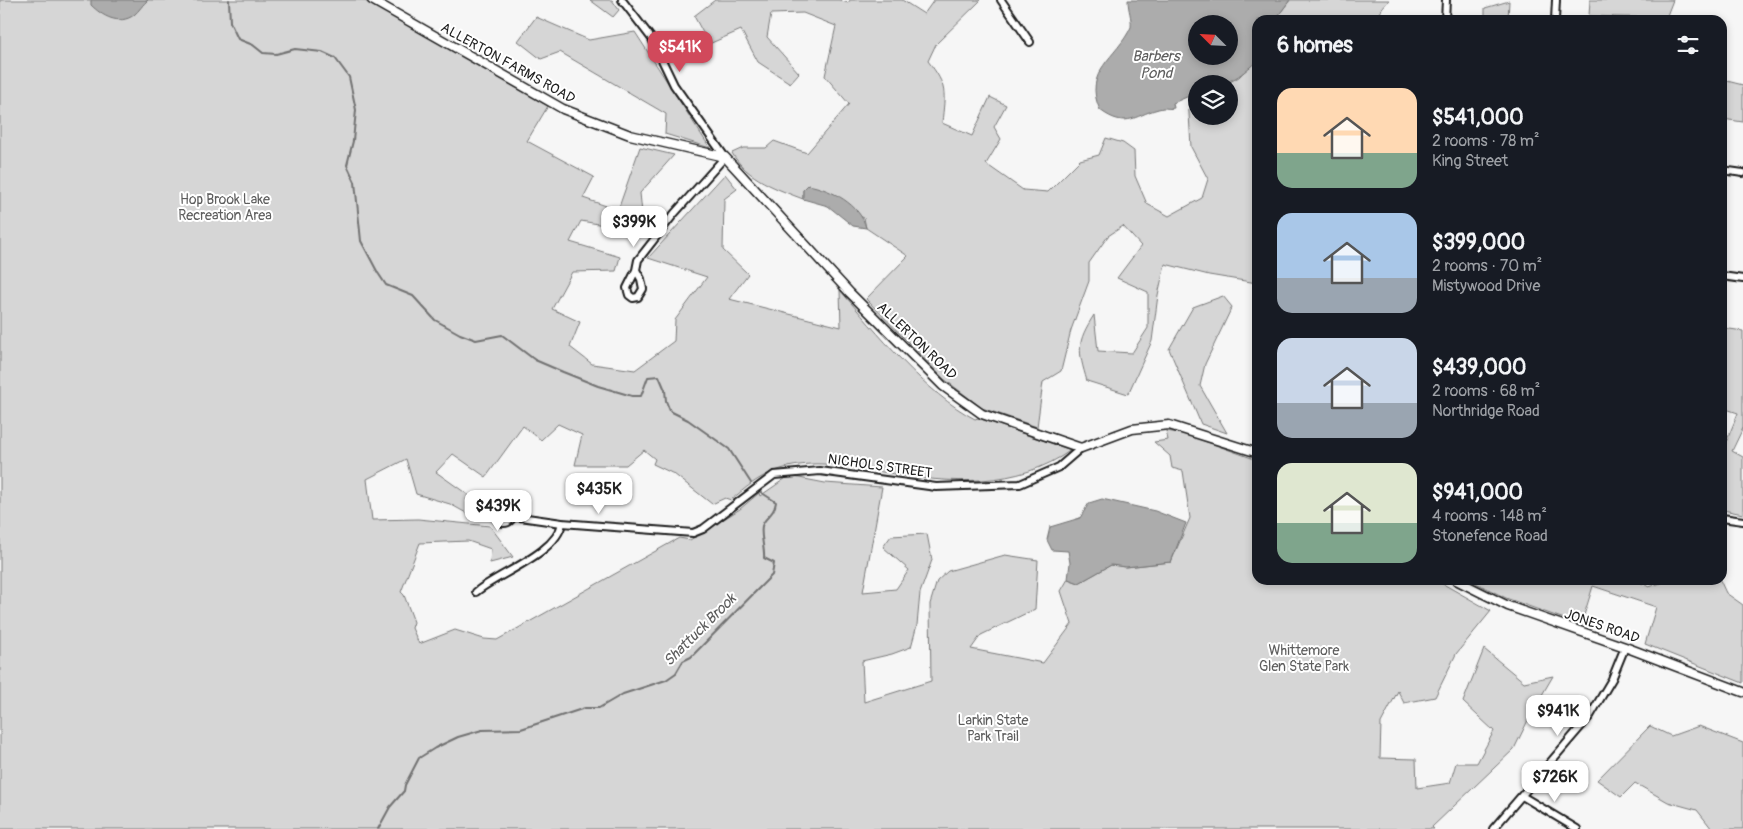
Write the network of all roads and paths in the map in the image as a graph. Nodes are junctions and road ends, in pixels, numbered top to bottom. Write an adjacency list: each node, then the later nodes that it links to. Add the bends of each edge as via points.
1 (372, 0): 9 (street, ALLERTON FARMS ROAD, via 563,109 630,135)
2 (622, 0): 9 (street, via 652,39 674,85)
3 (1001, 0): 8 (street)
4 (1446, 0): 6 (street)
5 (1556, 0): 7 (street)
6 (1445, 15)
7 (1555, 15)
8 (1030, 42)
9 (725, 157): 12 (street, via 674,214 638,260); 15 (street, ALLERTON ROAD, via 850,293 943,386 982,414)
10 (1727, 171): 11 (street)
11 (1743, 173)
12 (636, 270)
13 (1727, 277): 14 (street)
14 (1743, 279)
15 (1081, 448): 16 (street, via 1132,429 1169,425); 20 (street, NICHOLS STREET, via 1059,467 1020,484 936,487 820,470 774,475 703,529 693,533)
16 (1252, 451)
17 (513, 516): 20 (street)
18 (1727, 519): 19 (street)
19 (1743, 521)
20 (562, 523): 22 (street, via 548,546 490,580)
21 (1466, 585): 23 (street, JONES ROAD, via 1508,606)
22 (476, 592)
23 (1625, 647): 24 (street, JONES ROAD); 25 (street, via 1612,679 1590,716)
24 (1743, 692)
25 (1522, 796): 26 (street); 27 (street)
26 (1493, 829)
27 (1577, 829)

